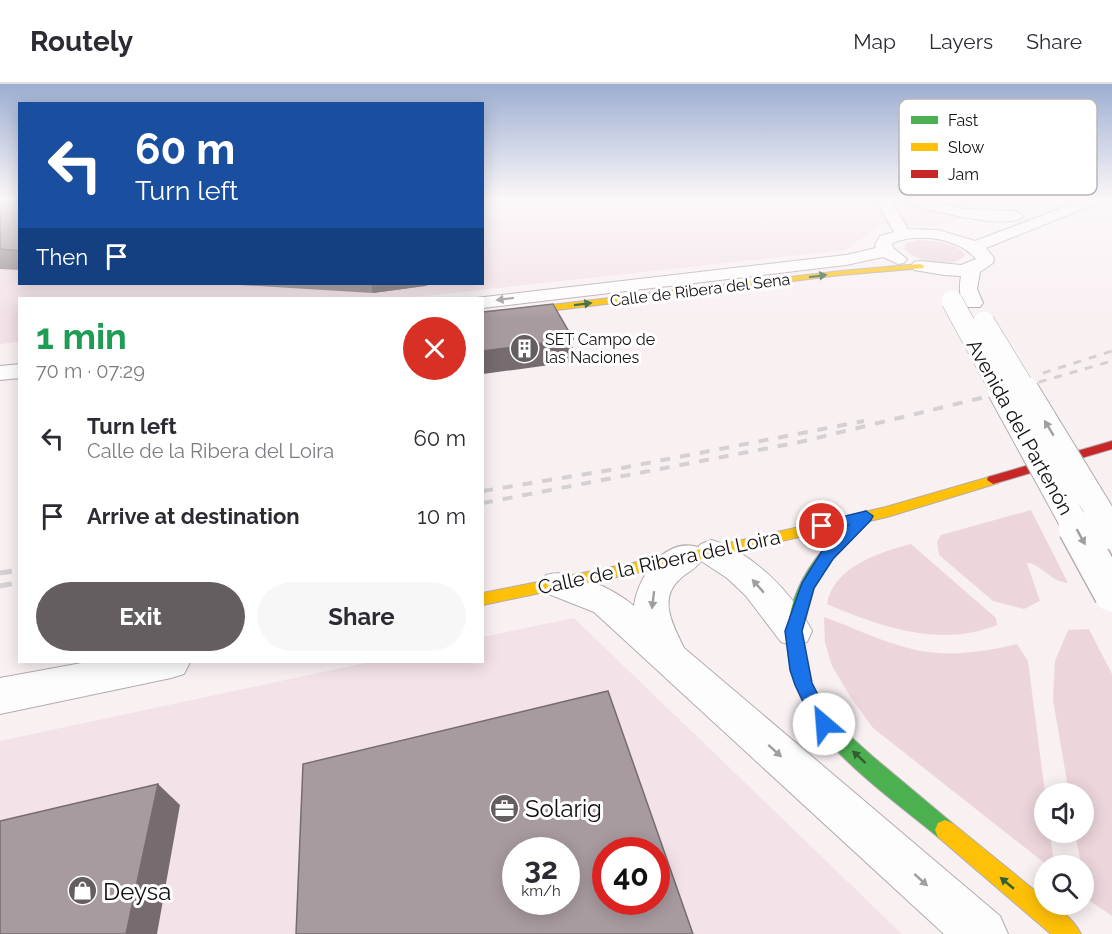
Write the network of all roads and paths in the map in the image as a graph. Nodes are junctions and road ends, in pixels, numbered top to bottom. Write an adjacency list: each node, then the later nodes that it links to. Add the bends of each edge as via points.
1 (887, 240): 5 (street)
2 (951, 240): 4 (street)
3 (993, 240): 4 (street)
4 (974, 247): 7 (street, Avenida del Partenón, via 985,258 984,263)
5 (886, 251): 6 (street); 8 (street, Calle de Ribera del Sena, one-way to 8, via 846,260)
6 (918, 266): 7 (street); 9 (street, Avenida del Partenón); 10 (street, Calle de Ribera del Sena, one-way to 6)
7 (971, 269): 9 (street, Avenida del Partenón)
8 (484, 302)
9 (962, 302): 17 (street, Avenida del Partenón, one-way to 9, bridge); 20 (street, Avenida del Partenón, one-way to 20, bridge)
10 (484, 316)
11 (18, 355): 12 (street)
12 (0, 357)
13 (18, 371): 14 (street)
14 (0, 373)
15 (1112, 445): 16 (street, Calle de la Ribera del Loira)
16 (866, 516): 18 (street, Calle de la Ribera del Loira); 22 (street, via 823,562 807,587)
17 (1112, 532)
18 (700, 554): 19 (street, Calle de la Ribera del Loira); 22 (street, one-way to 18, via 756,582 739,567); 24 (street, one-way to 24, via 661,576 652,595 652,616 660,643)
19 (558, 584): 21 (street, Calle de la Ribera del Loira); 24 (street, via 606,602)
20 (1112, 594)
21 (484, 599)
22 (794, 631): 27 (street, one-way to 22, via 824,724 799,670)
23 (166, 663): 25 (street)
24 (683, 669): 26 (street, one-way to 26)
25 (0, 696)
26 (982, 934)
27 (1069, 934)

